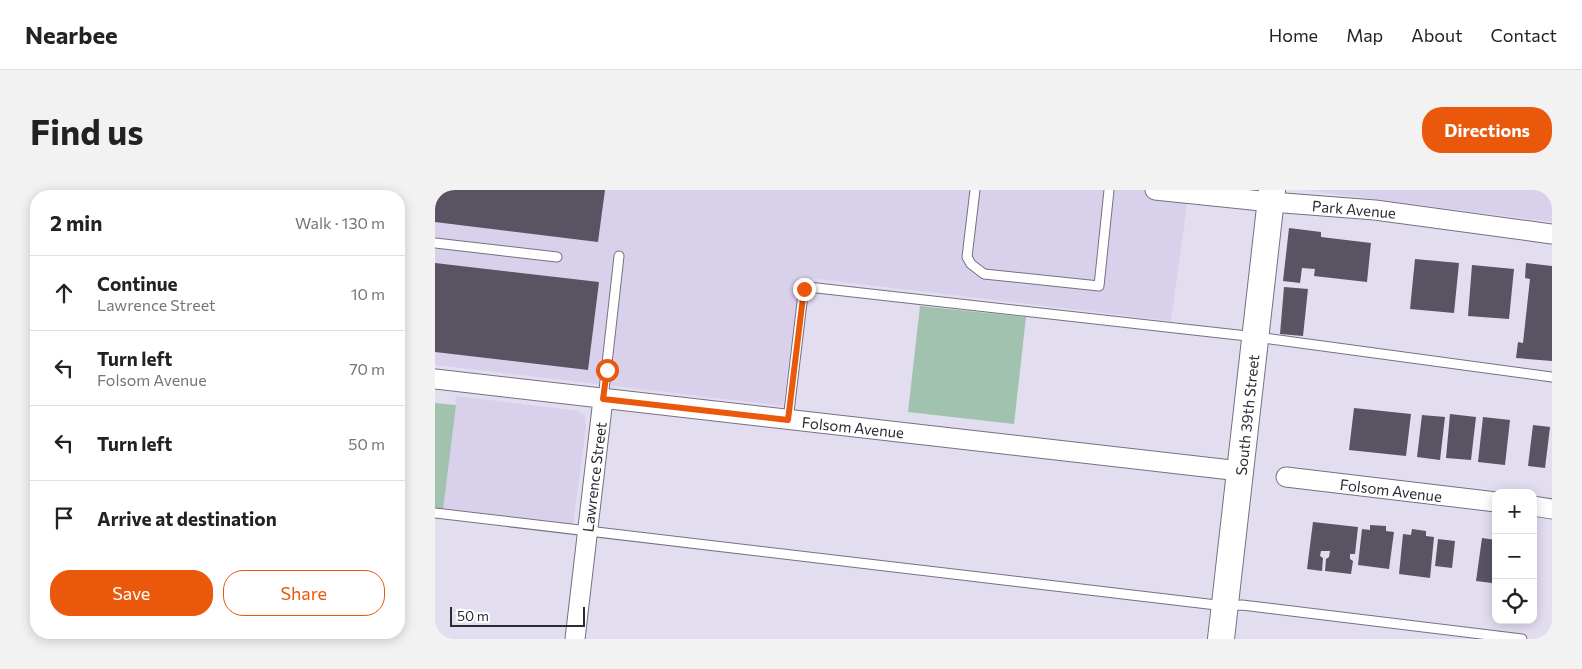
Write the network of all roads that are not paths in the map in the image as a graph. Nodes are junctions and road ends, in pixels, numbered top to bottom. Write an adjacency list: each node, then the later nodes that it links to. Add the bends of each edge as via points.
1 (975, 190): 2 (lane, via 967,257 976,268 984,274 1099,286)
2 (1109, 190)
3 (1155, 190): 4 (street, Park Avenue)
4 (1271, 196): 5 (street, Park Avenue); 9 (street, South 39th Street)
5 (1552, 234)
6 (435, 243): 8 (lane)
7 (619, 256): 12 (lane, Lawrence Street)
8 (557, 257)
9 (1255, 337): 10 (lane); 13 (lane, via 807,287 803,294); 14 (street, South 39th Street)
10 (1552, 377)
11 (435, 379): 12 (street, Folsom Avenue)
12 (603, 399): 13 (street, Folsom Avenue); 20 (street, Lawrence Street)
13 (788, 420): 14 (street, Folsom Avenue)
14 (1240, 471): 21 (street, South 39th Street)
15 (1285, 477): 16 (street, Folsom Avenue)
16 (1492, 502)
17 (1537, 506): 18 (street)
18 (1552, 508)
19 (435, 513): 20 (lane)
20 (587, 530): 21 (lane); 22 (street, Lawrence Street)
21 (1225, 606): 23 (street, South 39th Street); 24 (lane)
22 (575, 639)
23 (1221, 639)
24 (1522, 639)

